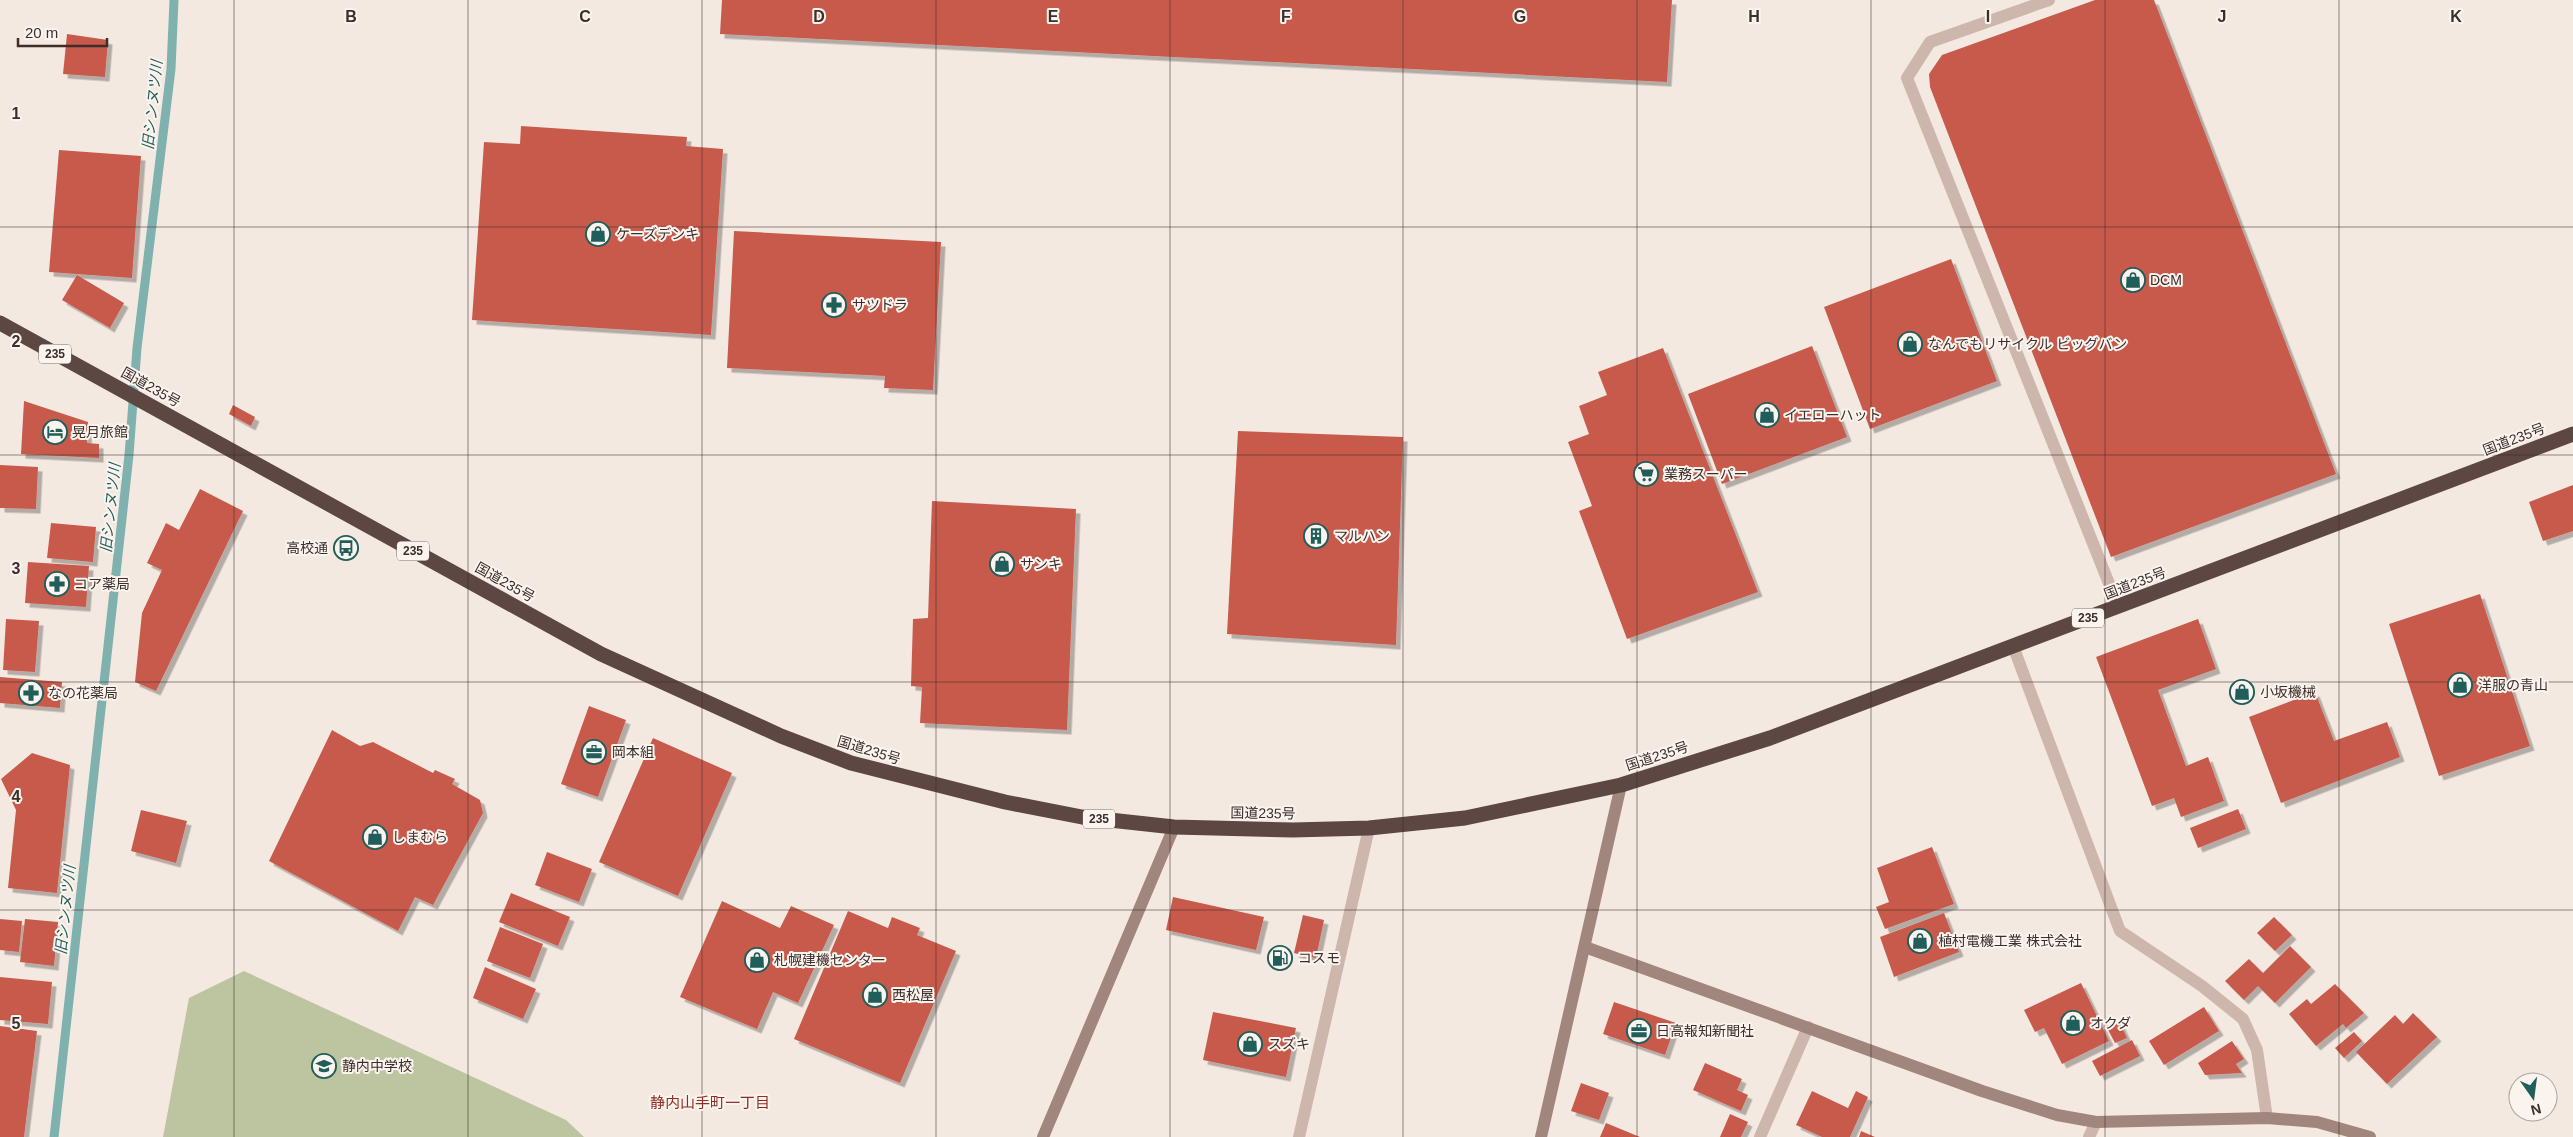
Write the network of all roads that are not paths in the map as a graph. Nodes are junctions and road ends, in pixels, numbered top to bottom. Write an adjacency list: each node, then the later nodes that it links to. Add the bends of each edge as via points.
1 (2049, 0): 4 (street, via 1930,42 1907,78)
2 (0, 324): 7 (highway, 国道235号 / 235, via 601,654 781,736 851,763 996,800 1082,817)
3 (2573, 434): 4 (highway, 国道235号 / 235)
4 (2118, 606): 5 (highway, 国道235号 / 235)
5 (2013, 646): 6 (highway, 国道235号 / 235, via 1770,738); 11 (street, via 2120,931 2202,986 2243,1019 2257,1050)
6 (1622, 785): 8 (highway, 国道235号 / 235, via 1465,818); 9 (street)
7 (1174, 827): 8 (highway, 国道235号 / 235); 13 (street)
8 (1369, 828): 14 (street)
9 (1585, 947): 10 (street); 15 (street)
10 (1808, 1027): 12 (street, via 2057,1115); 16 (street)
11 (2267, 1118): 12 (street); 18 (street, via 2317,1122)
12 (2096, 1122): 17 (street)
13 (1043, 1137)
14 (1299, 1137)
15 (1541, 1137)
16 (1760, 1137)
17 (2089, 1137)
18 (2370, 1137)

